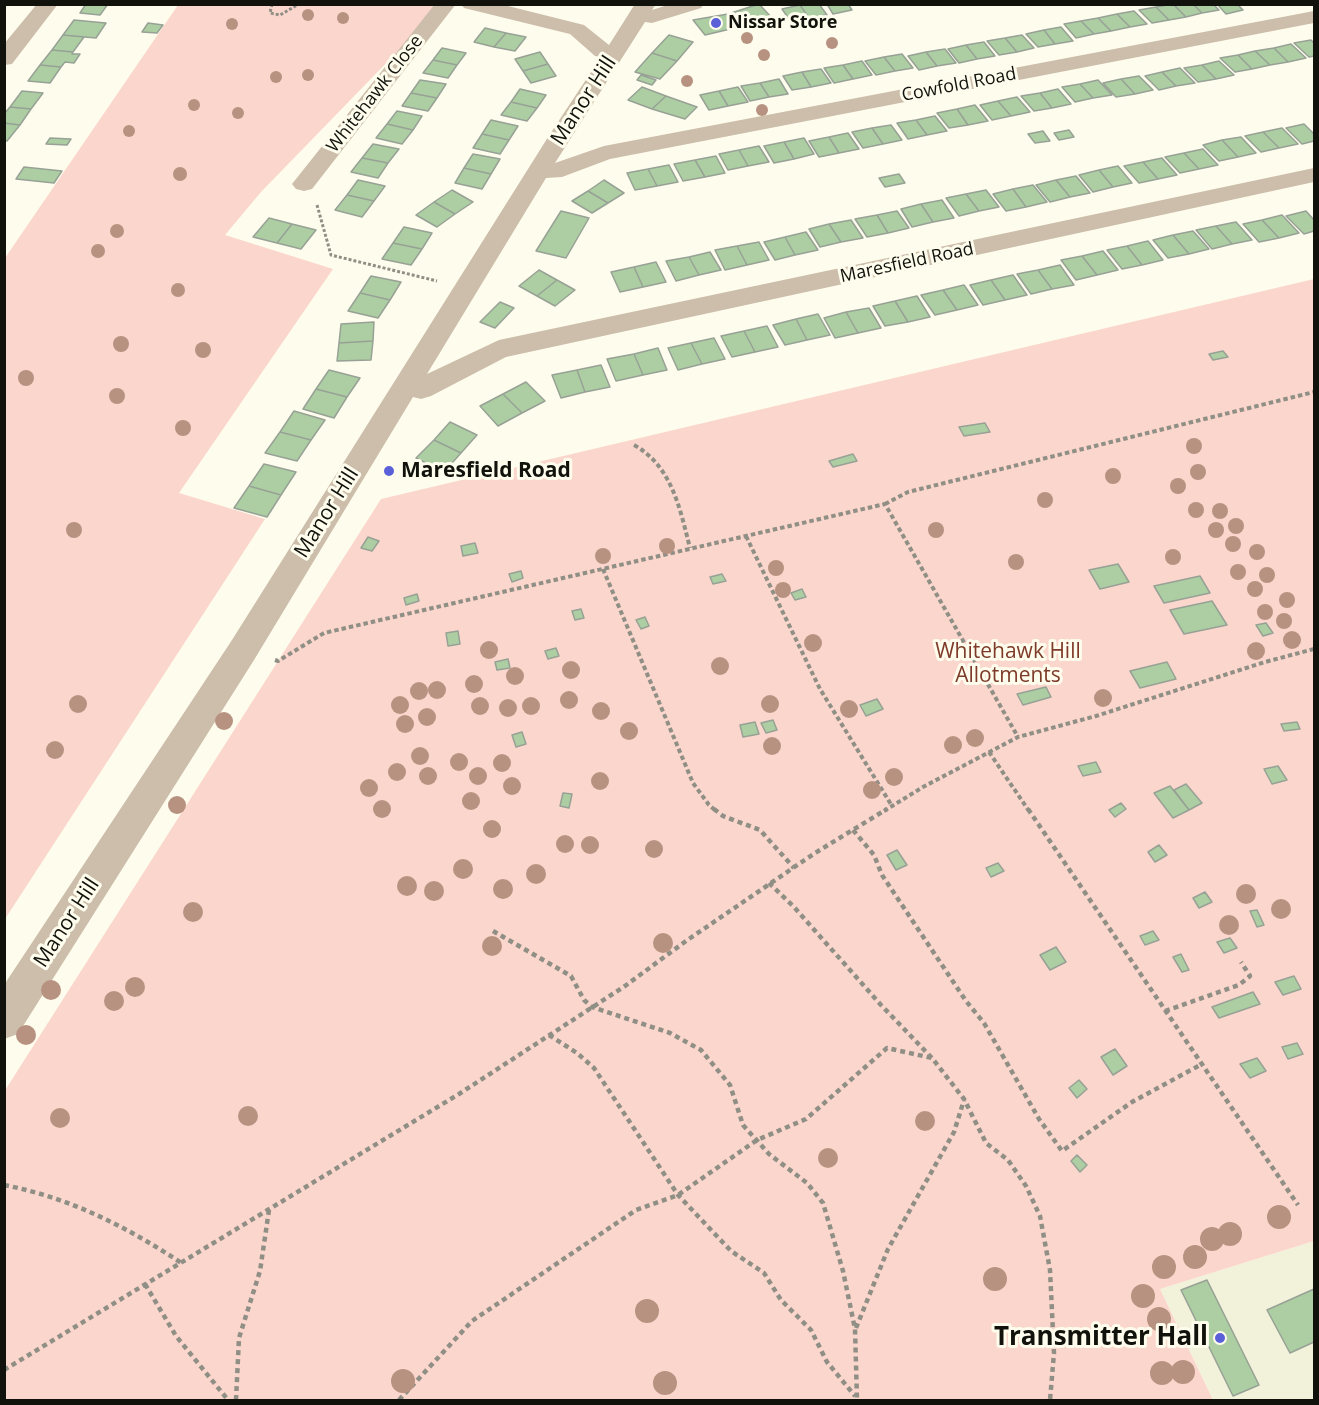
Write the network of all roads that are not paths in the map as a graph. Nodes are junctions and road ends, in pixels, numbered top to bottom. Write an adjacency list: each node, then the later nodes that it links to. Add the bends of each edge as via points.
1 (48, 4): 9 (street)
2 (446, 4): 14 (street, Whitehawk Close)
3 (471, 4): 7 (street)
4 (694, 4): 6 (street, via 652,16)
5 (1314, 17): 11 (street, Cowfold Road)
6 (626, 18): 7 (street); 8 (street, Manor Hill)
7 (577, 29): 8 (street, via 603,51)
8 (614, 54): 10 (street, Manor Hill)
9 (4, 59)
10 (561, 134): 11 (street); 12 (street, Manor Hill)
11 (604, 153): 12 (street, Cowfold Road, via 554,172)
12 (540, 170): 15 (street, Manor Hill)
13 (1314, 175): 16 (street, Maresfield Road)
14 (304, 184)
15 (437, 333): 16 (street, Maresfield Road); 17 (street, Manor Hill)
16 (499, 349): 17 (street, Maresfield Road, via 421,389)
17 (406, 386): 18 (street, Manor Hill, via 243,650)
18 (4, 1020)

